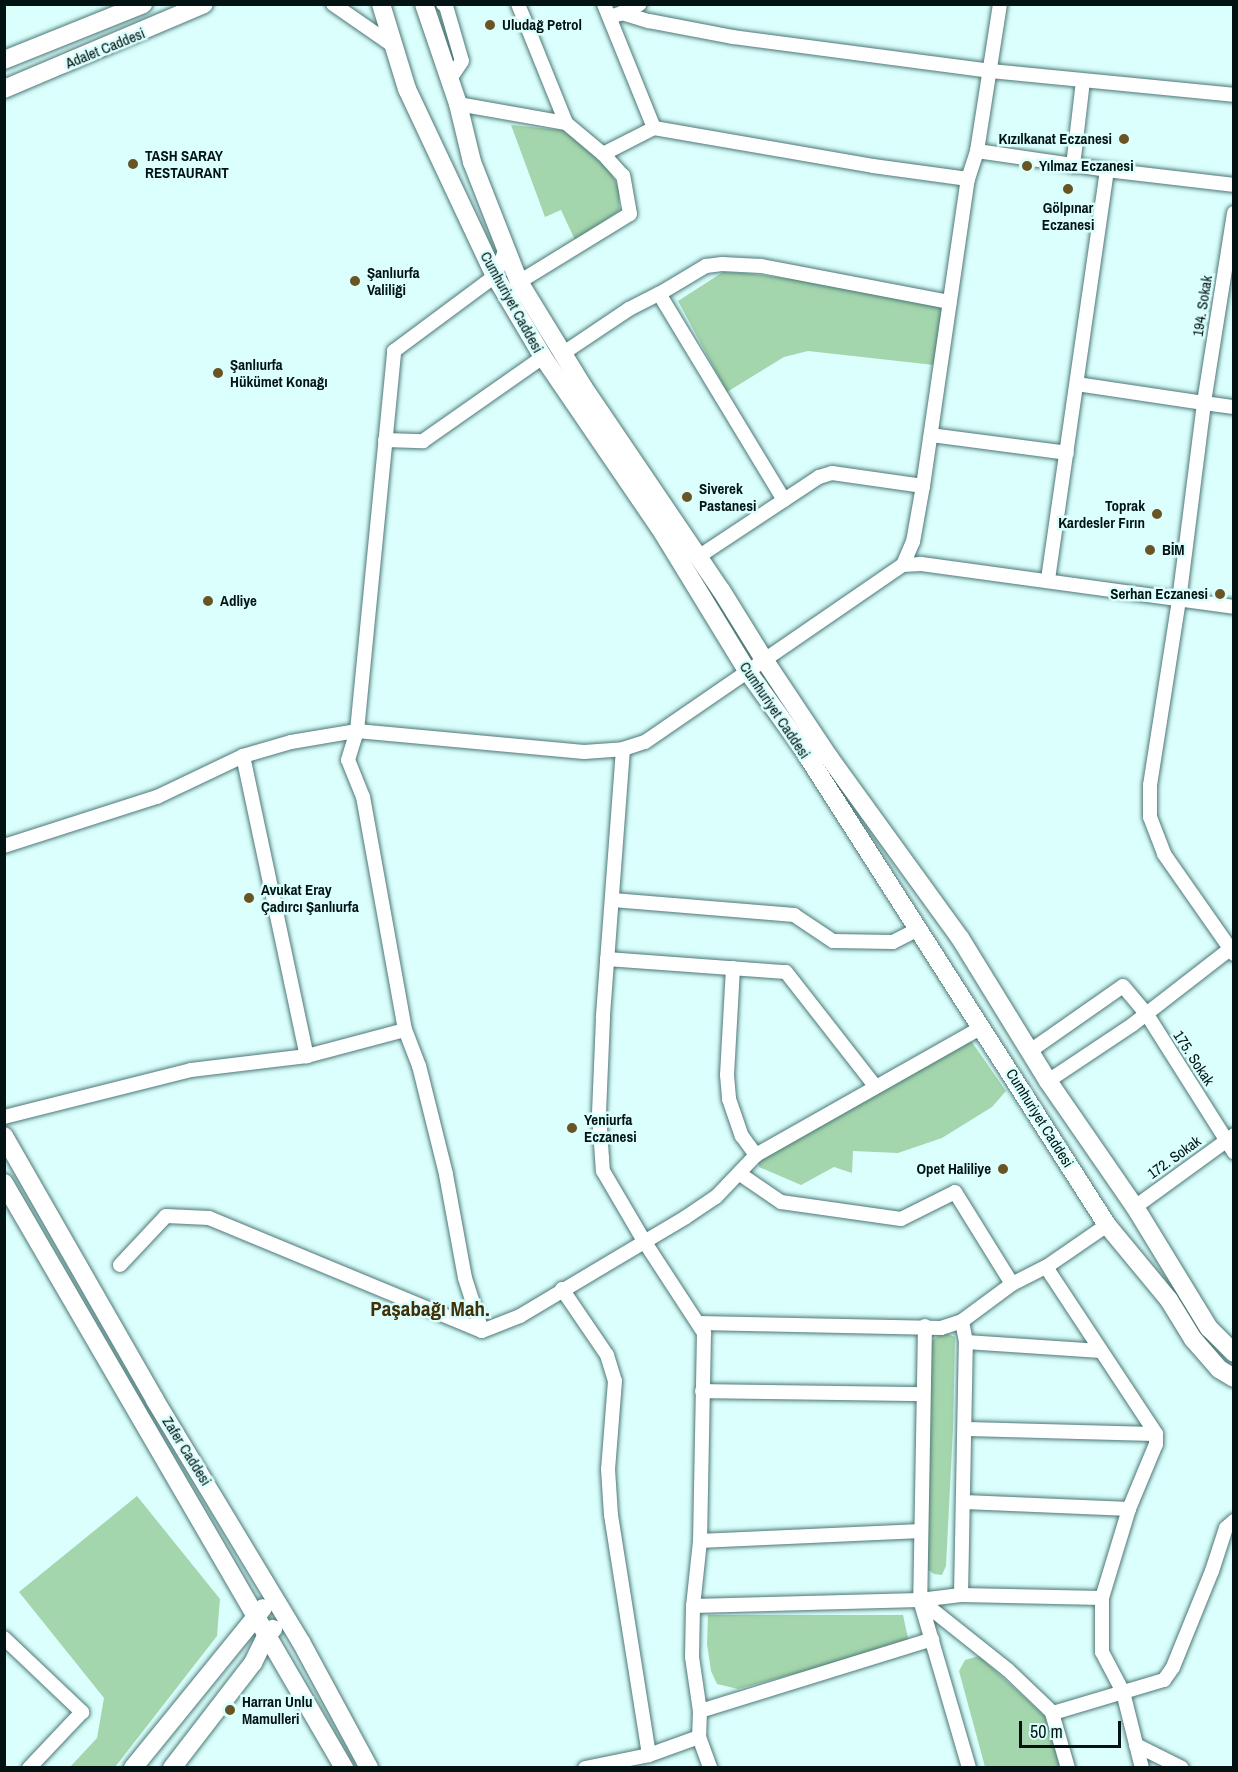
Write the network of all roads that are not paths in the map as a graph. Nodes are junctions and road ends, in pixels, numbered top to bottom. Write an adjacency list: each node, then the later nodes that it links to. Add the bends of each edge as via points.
1 (143, 4): 12 (main road, Adalet Caddesi)
2 (204, 4): 16 (main road, Adalet Caddesi)
3 (333, 4): 11 (street)
4 (381, 4): 11 (main road, Cumhuriyet Caddesi)
5 (424, 4): 14 (main road, Cumhuriyet Caddesi)
6 (443, 4): 14 (street, via 462,61)
7 (518, 4): 19 (street)
8 (640, 4): 10 (street)
9 (1000, 4): 13 (street)
10 (612, 12): 13 (street, via 733,37); 20 (street)
11 (396, 48): 29 (main road, Cumhuriyet Caddesi, via 407,88)
12 (4, 60)
13 (990, 71): 15 (street); 21 (street)
14 (448, 80): 18 (main road, Cumhuriyet Caddesi)
15 (1083, 81): 17 (street); 23 (street)
16 (4, 89)
17 (1233, 95)
18 (458, 104): 19 (street); 28 (main road, Cumhuriyet Caddesi, via 472,162)
19 (566, 123): 22 (street)
20 (654, 128): 22 (street); 25 (street)
21 (977, 151): 23 (street); 25 (street)
22 (603, 153): 30 (street, via 623,176 630,214)
23 (1073, 166): 24 (street)
24 (1107, 170): 26 (street); 35 (street)
25 (968, 179): 32 (street)
26 (1233, 185)
27 (1233, 213): 36 (street, 194. Sokak)
28 (505, 251): 29 (street); 30 (main road, Cumhuriyet Caddesi)
29 (495, 276): 34 (main road, Cumhuriyet Caddesi); 39 (street, via 394,351)
30 (519, 282): 33 (main road, Cumhuriyet Caddesi)
31 (659, 294): 32 (street, via 706,267 722,264 761,266); 33 (street, via 629,309); 42 (street)
32 (950, 302): 38 (street)
33 (562, 354): 43 (main road, Cumhuriyet Caddesi)
34 (543, 357): 39 (street, via 423,441); 49 (main road, Cumhuriyet Caddesi, via 663,533)
35 (1077, 384): 36 (street); 40 (street)
36 (1204, 403): 37 (street); 46 (street, 194. Sokak)
37 (1233, 407)
38 (931, 435): 40 (street); 41 (street)
39 (385, 440): 50 (street)
40 (1067, 453): 45 (street)
41 (923, 486): 42 (street, via 832,473); 44 (street, via 913,543)
42 (784, 500): 43 (street)
43 (698, 557): 48 (main road, Cumhuriyet Caddesi)
44 (903, 565): 45 (street); 48 (street)
45 (1048, 580): 46 (street)
46 (1179, 600): 47 (street); 56 (street, 194. Sokak, via 1150,785 1150,817 1164,854)
47 (1233, 607)
48 (765, 661): 49 (street); 62 (main road, Cumhuriyet Caddesi, via 960,938)
49 (748, 672): 51 (street, via 645,742); 55 (main road, Cumhuriyet Caddesi, via 799,743)
50 (357, 731): 51 (street, via 585,752); 52 (street, via 291,742); 61 (street, via 348,760 363,797)
51 (623, 749): 54 (street)
52 (243, 756): 53 (street, via 157,796); 63 (street)
53 (4, 846)
54 (613, 900): 55 (street, via 794,915 833,941 893,942); 57 (street)
55 (919, 929): 60 (main road, Cumhuriyet Caddesi)
56 (1232, 951): 59 (street)
57 (607, 958): 58 (street); 75 (street, via 599,1114 603,1171)
58 (733, 968): 65 (street, via 786,972); 69 (street, via 729,1098 742,1136)
59 (1146, 1013): 62 (street, 175. Sokak, via 1123,986); 64 (street); 68 (street, 175. Sokak)
60 (982, 1027): 65 (street); 74 (main road, Cumhuriyet Caddesi)
61 (405, 1030): 63 (street); 83 (street, via 419,1066 446,1174 465,1278)
62 (1030, 1051): 64 (main road, Cumhuriyet Caddesi)
63 (307, 1056): 66 (street, via 191,1070)
64 (1048, 1081): 73 (main road, Cumhuriyet Caddesi)
65 (875, 1086): 69 (street)
66 (4, 1118)
67 (4, 1136): 97 (main road, Zafer Caddesi, via 155,1400)
68 (1231, 1142): 73 (street, 172. Sokak)
69 (756, 1155): 70 (street)
70 (740, 1174): 75 (street, via 716,1197); 78 (street, via 781,1202 901,1219 955,1192)
71 (4, 1183): 72 (main road, Zafer Caddesi)
72 (10, 1207): 102 (main road, Zafer Caddesi)
73 (1134, 1207): 86 (main road, Cumhuriyet Caddesi, via 1209,1328)
74 (1107, 1225): 77 (street); 87 (main road, Cumhuriyet Caddesi, via 1169,1300 1193,1339 1219,1369)
75 (644, 1241): 79 (street); 81 (street)
76 (120, 1265): 83 (street, via 166,1216 209,1218)
77 (1046, 1267): 78 (street); 85 (street)
78 (1012, 1284): 80 (street)
79 (562, 1289): 83 (street, via 520,1316); 112 (street, via 607,1355 615,1381 608,1469 611,1515)
80 (962, 1321): 82 (street, via 941,1328); 84 (street)
81 (698, 1323): 82 (street); 88 (street, via 704,1332)
82 (926, 1326): 89 (street)
83 (482, 1331)
84 (966, 1342): 85 (street); 90 (street)
85 (1101, 1352): 91 (street)
86 (1233, 1353)
87 (1233, 1378)
88 (702, 1391): 89 (street); 96 (street)
89 (922, 1394): 95 (street)
90 (966, 1429): 91 (street); 92 (street)
91 (1156, 1434): 93 (street, via 1156,1444)
92 (964, 1502): 93 (street); 98 (street)
93 (1130, 1509): 99 (street)
94 (1233, 1521): 107 (street, via 1226,1528 1173,1667 1164,1680)
95 (920, 1531): 96 (street); 100 (street)
96 (700, 1540): 101 (street)
97 (274, 1595): 102 (main road); 103 (main road, Zafer Caddesi)
98 (961, 1595): 99 (street); 100 (street)
99 (1102, 1598): 107 (street, via 1102,1652)
100 (920, 1600): 101 (street); 106 (street); 109 (street, via 1008,1670)
101 (693, 1606): 108 (street, via 692,1657)
102 (256, 1616): 104 (main road, Zafer Caddesi); 115 (main road)
103 (287, 1618): 104 (main road); 118 (main road, Zafer Caddesi)
104 (267, 1634): 116 (main road, via 253,1663); 117 (main road, Zafer Caddesi)
105 (4, 1638): 114 (street, via 82,1712)
106 (932, 1639): 108 (street); 121 (street)
107 (1123, 1692): 109 (street); 111 (street)
108 (700, 1711): 110 (street)
109 (1053, 1713): 122 (street)
110 (699, 1737): 112 (street); 120 (street)
111 (1136, 1745): 123 (street); 124 (street)
112 (649, 1755): 113 (street)
113 (633, 1763): 119 (street)
114 (29, 1767)
115 (133, 1767)
116 (172, 1767)
117 (345, 1767)
118 (369, 1767)
119 (585, 1767)
120 (710, 1767)
121 (969, 1767)
122 (1068, 1767)
123 (1142, 1767)
124 (1182, 1767)

